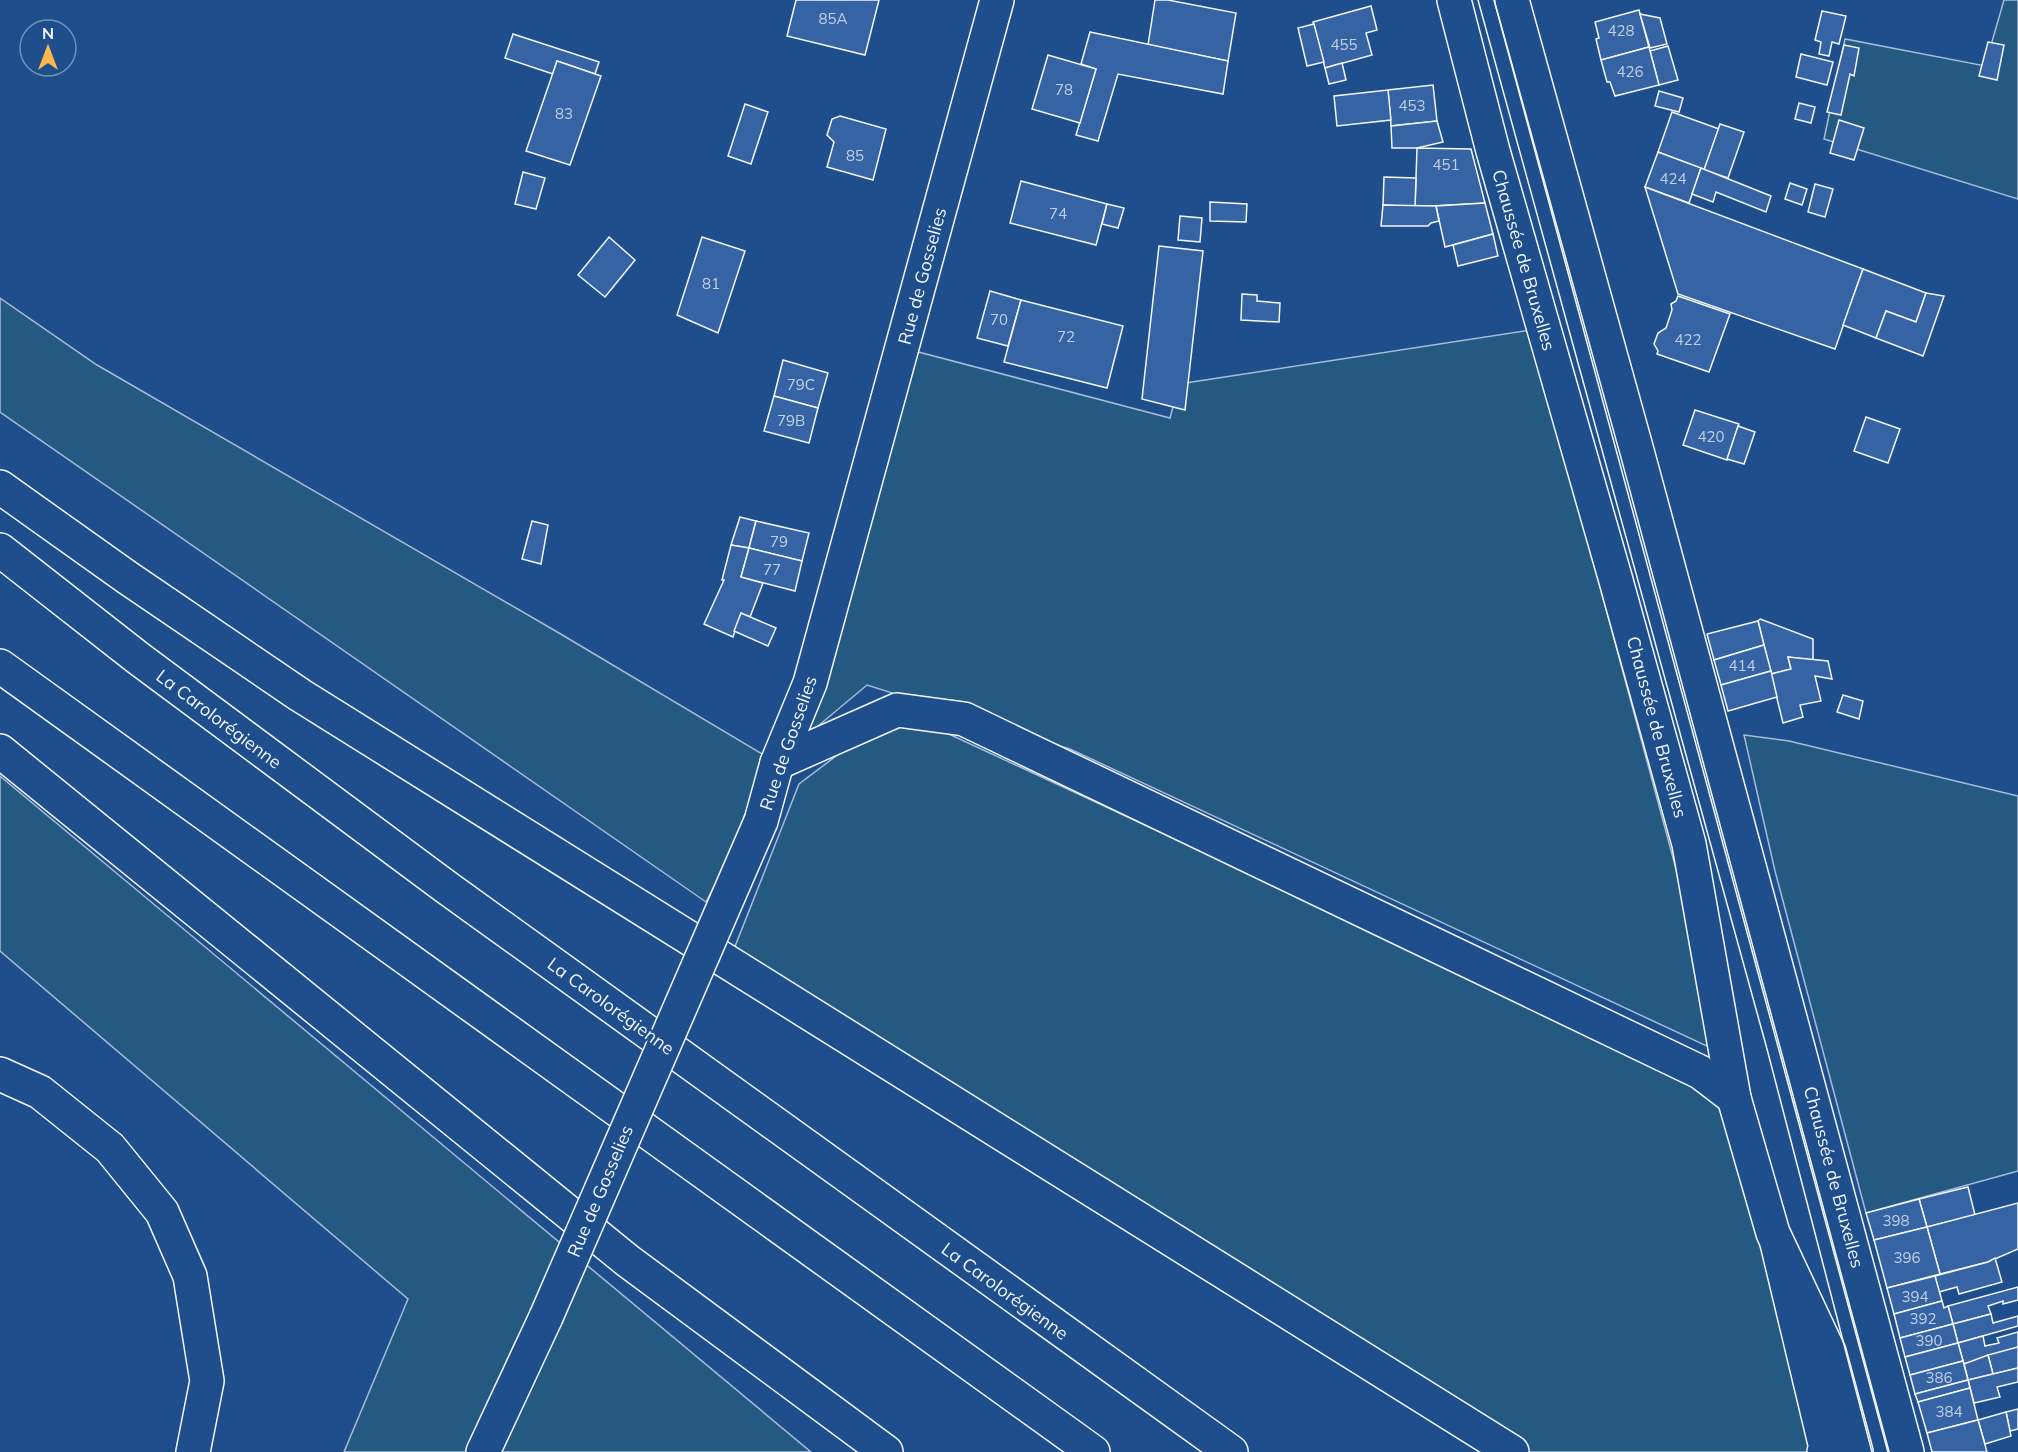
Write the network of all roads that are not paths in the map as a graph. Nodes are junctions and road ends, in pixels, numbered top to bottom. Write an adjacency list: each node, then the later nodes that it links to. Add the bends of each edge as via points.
1 (997, 0): 8 (main road, Rue de Gosselies, via 810,683)
2 (1454, 0): 10 (main road, Chaussée de Bruxelles, via 1689,844)
3 (1512, 0): 20 (main road, Chaussée de Bruxelles)
4 (0, 487): 17 (main road, via 300,695)
5 (0, 550): 16 (main road, La Carolorégienne, via 446,887)
6 (0, 666): 15 (main road)
7 (0, 750): 14 (main road, via 628,1261)
8 (777, 763): 10 (main road, via 897,710 964,719 1700,1072); 13 (main road, Rue de Gosselies, bridge, via 761,821 546,1317)
9 (0, 1074): 12 (main road, via 40,1092 110,1148 162,1212 190,1276 207,1381)
10 (1734, 1098): 11 (main road, Chaussée de Bruxelles)
11 (1777, 1243): 18 (main road); 19 (main road, Chaussée de Bruxelles, via 1829,1352)
12 (193, 1452)
13 (483, 1452)
14 (886, 1452)
15 (1093, 1452)
16 (1231, 1452)
17 (1512, 1452)
18 (1824, 1452)
19 (1856, 1452)
20 (1907, 1452)

